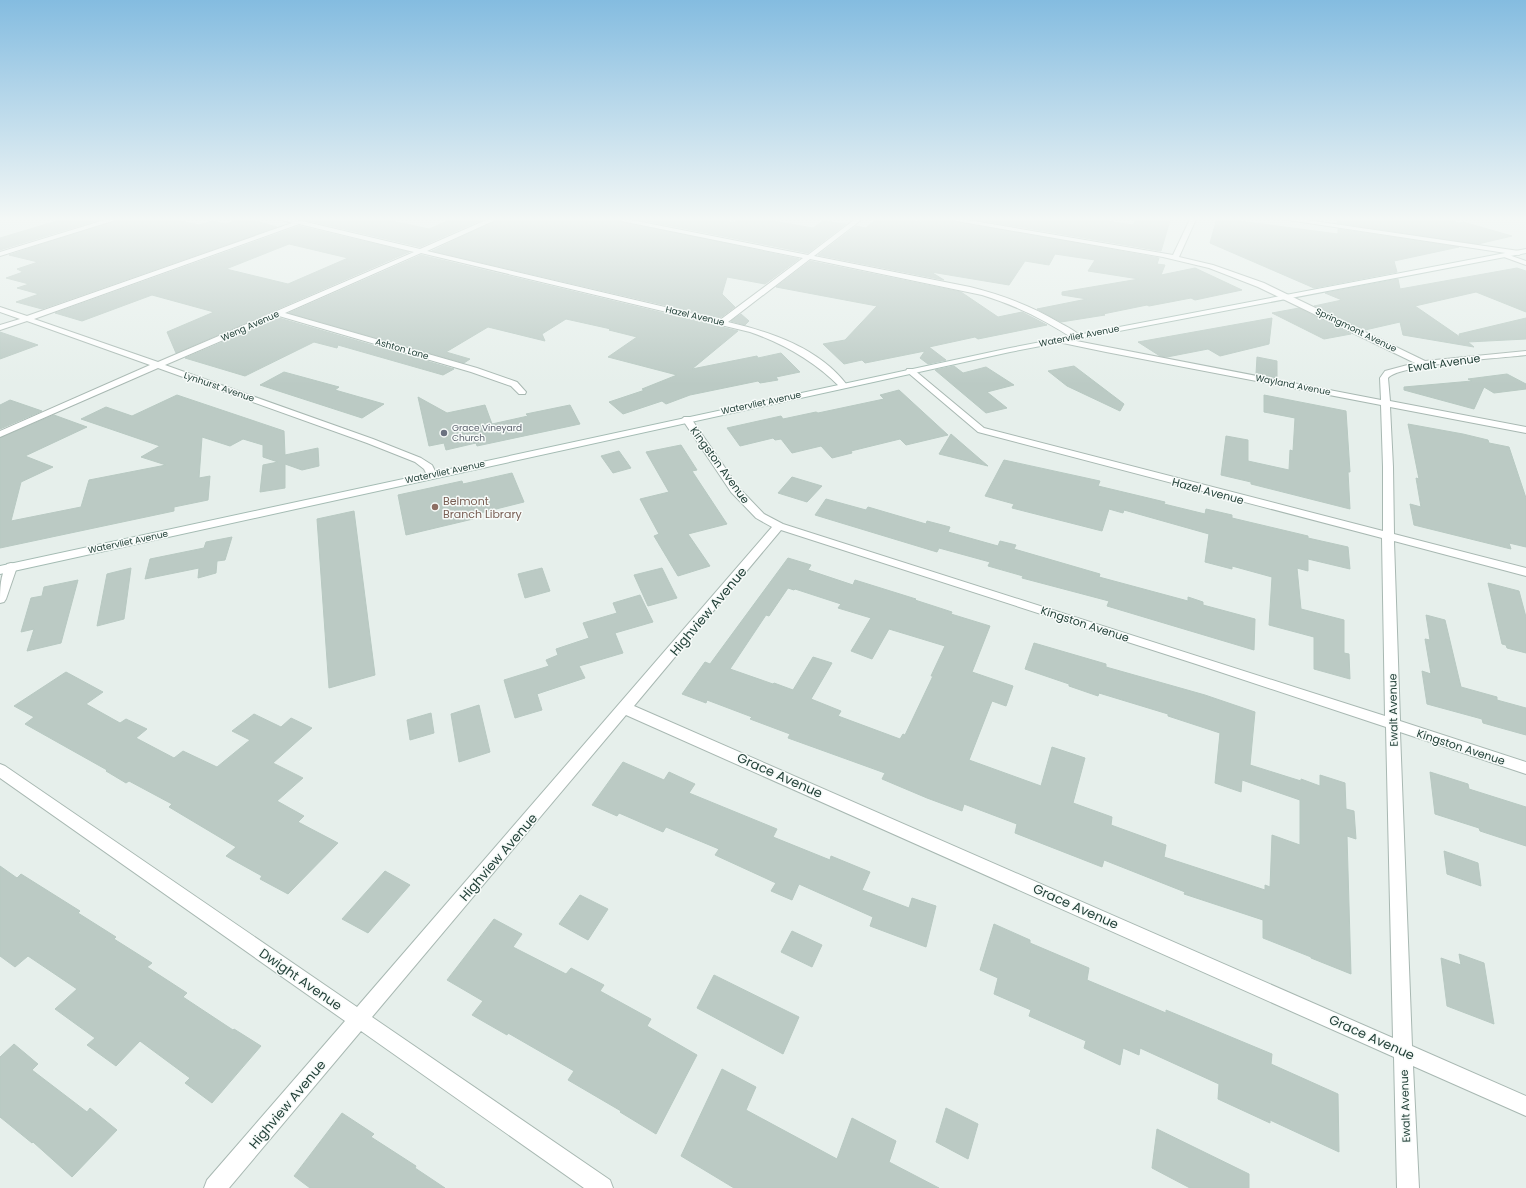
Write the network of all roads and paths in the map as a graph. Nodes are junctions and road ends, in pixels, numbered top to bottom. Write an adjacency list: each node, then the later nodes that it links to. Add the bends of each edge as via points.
1 (155, 272): 11 (street)
2 (373, 272): 10 (street, Weng Avenue)
3 (509, 272): 12 (street, Hazel Avenue)
4 (789, 272): 12 (street)
5 (888, 272): 14 (street, via 998,296 1034,311)
6 (1226, 272): 8 (street, Springmont Avenue)
7 (1414, 272): 8 (street, Watervliet Avenue)
8 (1286, 297): 14 (street, Watervliet Avenue); 17 (street, Springmont Avenue)
9 (0, 309): 11 (street, Lynhurst Avenue)
10 (278, 313): 18 (street, Weng Avenue); 21 (street, Ashton Lane, via 474,370 514,384)
11 (27, 318): 13 (street); 18 (street, Lynhurst Avenue)
12 (723, 322): 20 (street, Hazel Avenue, via 766,334 787,344 815,360)
13 (0, 328)
14 (1077, 337): 15 (street, Watervliet Avenue)
15 (1061, 340): 19 (street, Watervliet Avenue); 22 (street, Wayland Avenue)
16 (1526, 352): 17 (street, Ewalt Avenue)
17 (1424, 364): 22 (street, Ewalt Avenue, via 1388,373 1384,378)
18 (158, 366): 25 (street, Weng Avenue); 26 (street, Lynhurst Avenue, via 418,460 428,467)
19 (910, 371): 20 (street, Watervliet Avenue); 28 (street, Hazel Avenue, via 981,430)
20 (843, 385): 23 (street, Watervliet Avenue)
21 (522, 392)
22 (1384, 403): 24 (street, Wayland Avenue); 28 (street, Ewalt Avenue, via 1388,467)
23 (687, 420): 26 (street, Watervliet Avenue); 27 (street, Kingston Avenue, via 735,490 760,516)
24 (1526, 430)
25 (0, 434)
26 (432, 475): 29 (street, Watervliet Avenue)
27 (779, 526): 32 (street, Highview Avenue); 33 (street, Kingston Avenue)
28 (1388, 536): 30 (street, Hazel Avenue); 33 (street, Ewalt Avenue)
29 (5, 569): 31 (street)
30 (1526, 572)
31 (0, 599)
32 (625, 708): 36 (street, Highview Avenue); 37 (street, Grace Avenue)
33 (1393, 724): 34 (street, Kingston Avenue); 37 (street, Ewalt Avenue)
34 (1526, 768)
35 (0, 770): 36 (street, Dwight Avenue)
36 (359, 1020): 39 (street, Highview Avenue); 40 (street, Dwight Avenue)
37 (1403, 1051): 38 (street, Grace Avenue); 41 (street, Ewalt Avenue)
38 (1526, 1106)
39 (215, 1188)
40 (602, 1188)
41 (1408, 1188)

